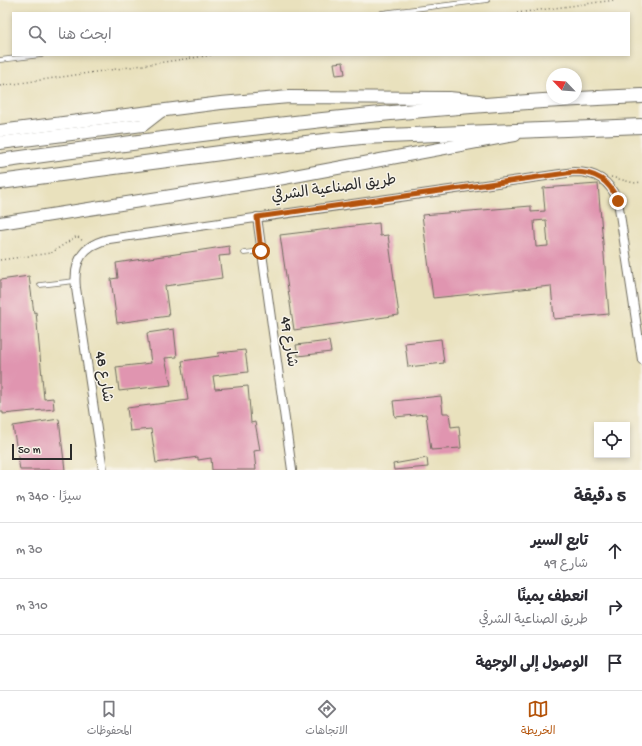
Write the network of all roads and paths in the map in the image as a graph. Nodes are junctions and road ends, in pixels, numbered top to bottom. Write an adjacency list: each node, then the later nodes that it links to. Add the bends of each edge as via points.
1 (487, 0): 3 (lane)
2 (615, 0): 4 (path)
3 (390, 12)
4 (525, 12)
5 (34, 56): 7 (lane)
6 (205, 56): 8 (path)
7 (0, 60)
8 (0, 86)
9 (642, 96): 10 (highway)
10 (508, 104): 11 (main road, via 449,98 289,97); 16 (highway, via 364,115 149,140)
11 (162, 110): 14 (main road); 15 (main road, via 143,125)
12 (642, 126): 13 (highway, طريق الصناعية الشرقي)
13 (541, 130): 18 (highway, طريق الصناعية الشرقي, via 361,137); 21 (main road, طريق الصناعية الشرقي, via 273,180)
14 (0, 131)
15 (0, 143)
16 (0, 161)
17 (596, 175): 19 (path, via 634,183); 20 (street, طريق الصناعية الشرقي, via 574,172); 28 (street, via 606,181 618,201)
18 (0, 182)
19 (642, 182)
20 (257, 217): 22 (street, طريق الصناعية الشرقي, via 109,239); 23 (street, شارع 49)
21 (0, 223)
22 (90, 247): 25 (path, via 77,236 51,253); 27 (street, طريق الصناعية الشرقي, via 77,264)
23 (261, 251): 24 (lane); 30 (street, شارع 49)
24 (244, 253)
25 (0, 260)
26 (40, 285): 27 (lane)
27 (75, 285): 29 (street, شارع 48)
28 (642, 360)
29 (103, 470)
30 (292, 470)

